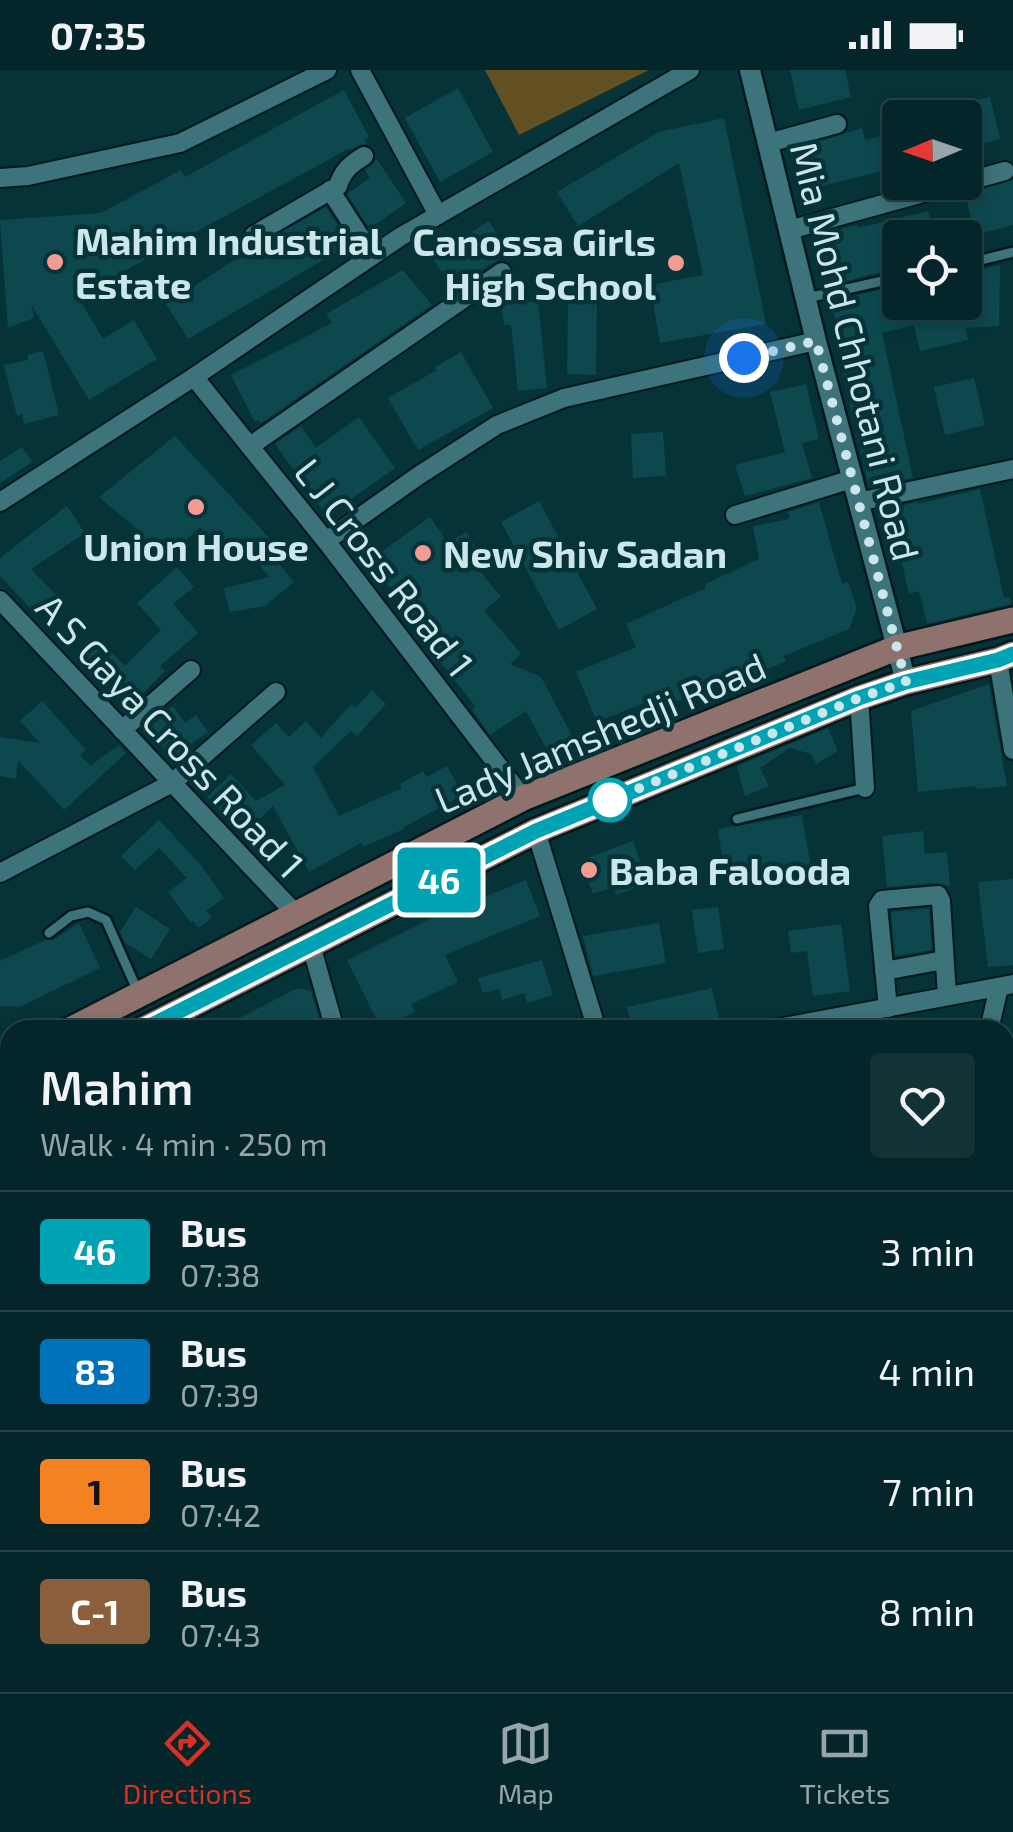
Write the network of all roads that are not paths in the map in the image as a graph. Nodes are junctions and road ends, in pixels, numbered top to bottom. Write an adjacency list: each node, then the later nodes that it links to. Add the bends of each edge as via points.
1 (327, 70): 10 (street, via 180,143)
2 (360, 70): 13 (street)
3 (690, 70): 13 (street)
4 (750, 70): 6 (street, Mia Mohd Chhotani Road)
5 (837, 124): 6 (street)
6 (768, 143): 14 (street, Mia Mohd Chhotani Road)
7 (364, 156): 11 (street)
8 (1005, 171): 9 (street)
9 (982, 177)
10 (0, 178)
11 (330, 190): 15 (street); 17 (street)
12 (898, 200): 14 (street)
13 (438, 215): 17 (street)
14 (789, 230): 21 (street, Mia Mohd Chhotani Road)
15 (254, 235)
16 (1013, 252): 18 (lane)
17 (372, 255): 23 (street)
18 (982, 260)
19 (502, 272): 24 (street)
20 (882, 281): 21 (lane)
21 (806, 298): 22 (street, Mia Mohd Chhotani Road)
22 (816, 341): 26 (street, Mia Mohd Chhotani Road); 30 (street, via 564,398 497,426)
23 (194, 377): 24 (street, L J Cross Road 1); 27 (street)
24 (250, 446): 30 (street, L J Cross Road 1)
25 (1013, 469): 28 (street)
26 (852, 479): 28 (street, Mia Mohd Chhotani Road); 29 (street)
27 (0, 502)
28 (858, 502): 33 (street, Mia Mohd Chhotani Road)
29 (735, 514)
30 (326, 541): 43 (street, L J Cross Road 1)
31 (0, 600): 39 (street, A S Gaya Cross Road 1)
32 (1013, 620): 33 (main road, Lady Jamshedji Road)
33 (896, 648): 36 (street, Mia Mohd Chhotani Road); 43 (main road, Lady Jamshedji Road)
34 (1006, 657): 36 (main road, Lady Jamshedji Road); 40 (street)
35 (191, 670): 39 (street)
36 (906, 682): 38 (main road, Lady Jamshedji Road)
37 (276, 692): 41 (street)
38 (859, 698): 42 (street); 45 (main road, Lady Jamshedji Road)
39 (122, 730): 41 (street, A S Gaya Cross Road 1)
40 (1013, 750)
41 (172, 784): 46 (street); 47 (street, A S Gaya Cross Road 1)
42 (864, 788): 44 (lane)
43 (523, 798): 47 (main road, Lady Jamshedji Road)
44 (736, 819)
45 (536, 831): 49 (main road, Lady Jamshedji Road); 59 (street)
46 (0, 873)
47 (295, 914): 53 (main road, Lady Jamshedji Road)
48 (49, 933): 53 (lane, via 88,912 106,920)
49 (311, 945): 57 (main road, Lady Jamshedji Road); 58 (street)
50 (944, 960): 51 (street); 51 (street, via 938,894 882,900); 54 (street)
51 (884, 971): 55 (street)
52 (1006, 985): 54 (street); 61 (street)
53 (139, 994): 56 (main road, Lady Jamshedji Road)
54 (947, 996): 55 (street)
55 (888, 1008): 60 (street)
56 (89, 1020)
57 (162, 1020)
58 (333, 1020)
59 (594, 1020)
60 (823, 1020)
61 (993, 1020)

